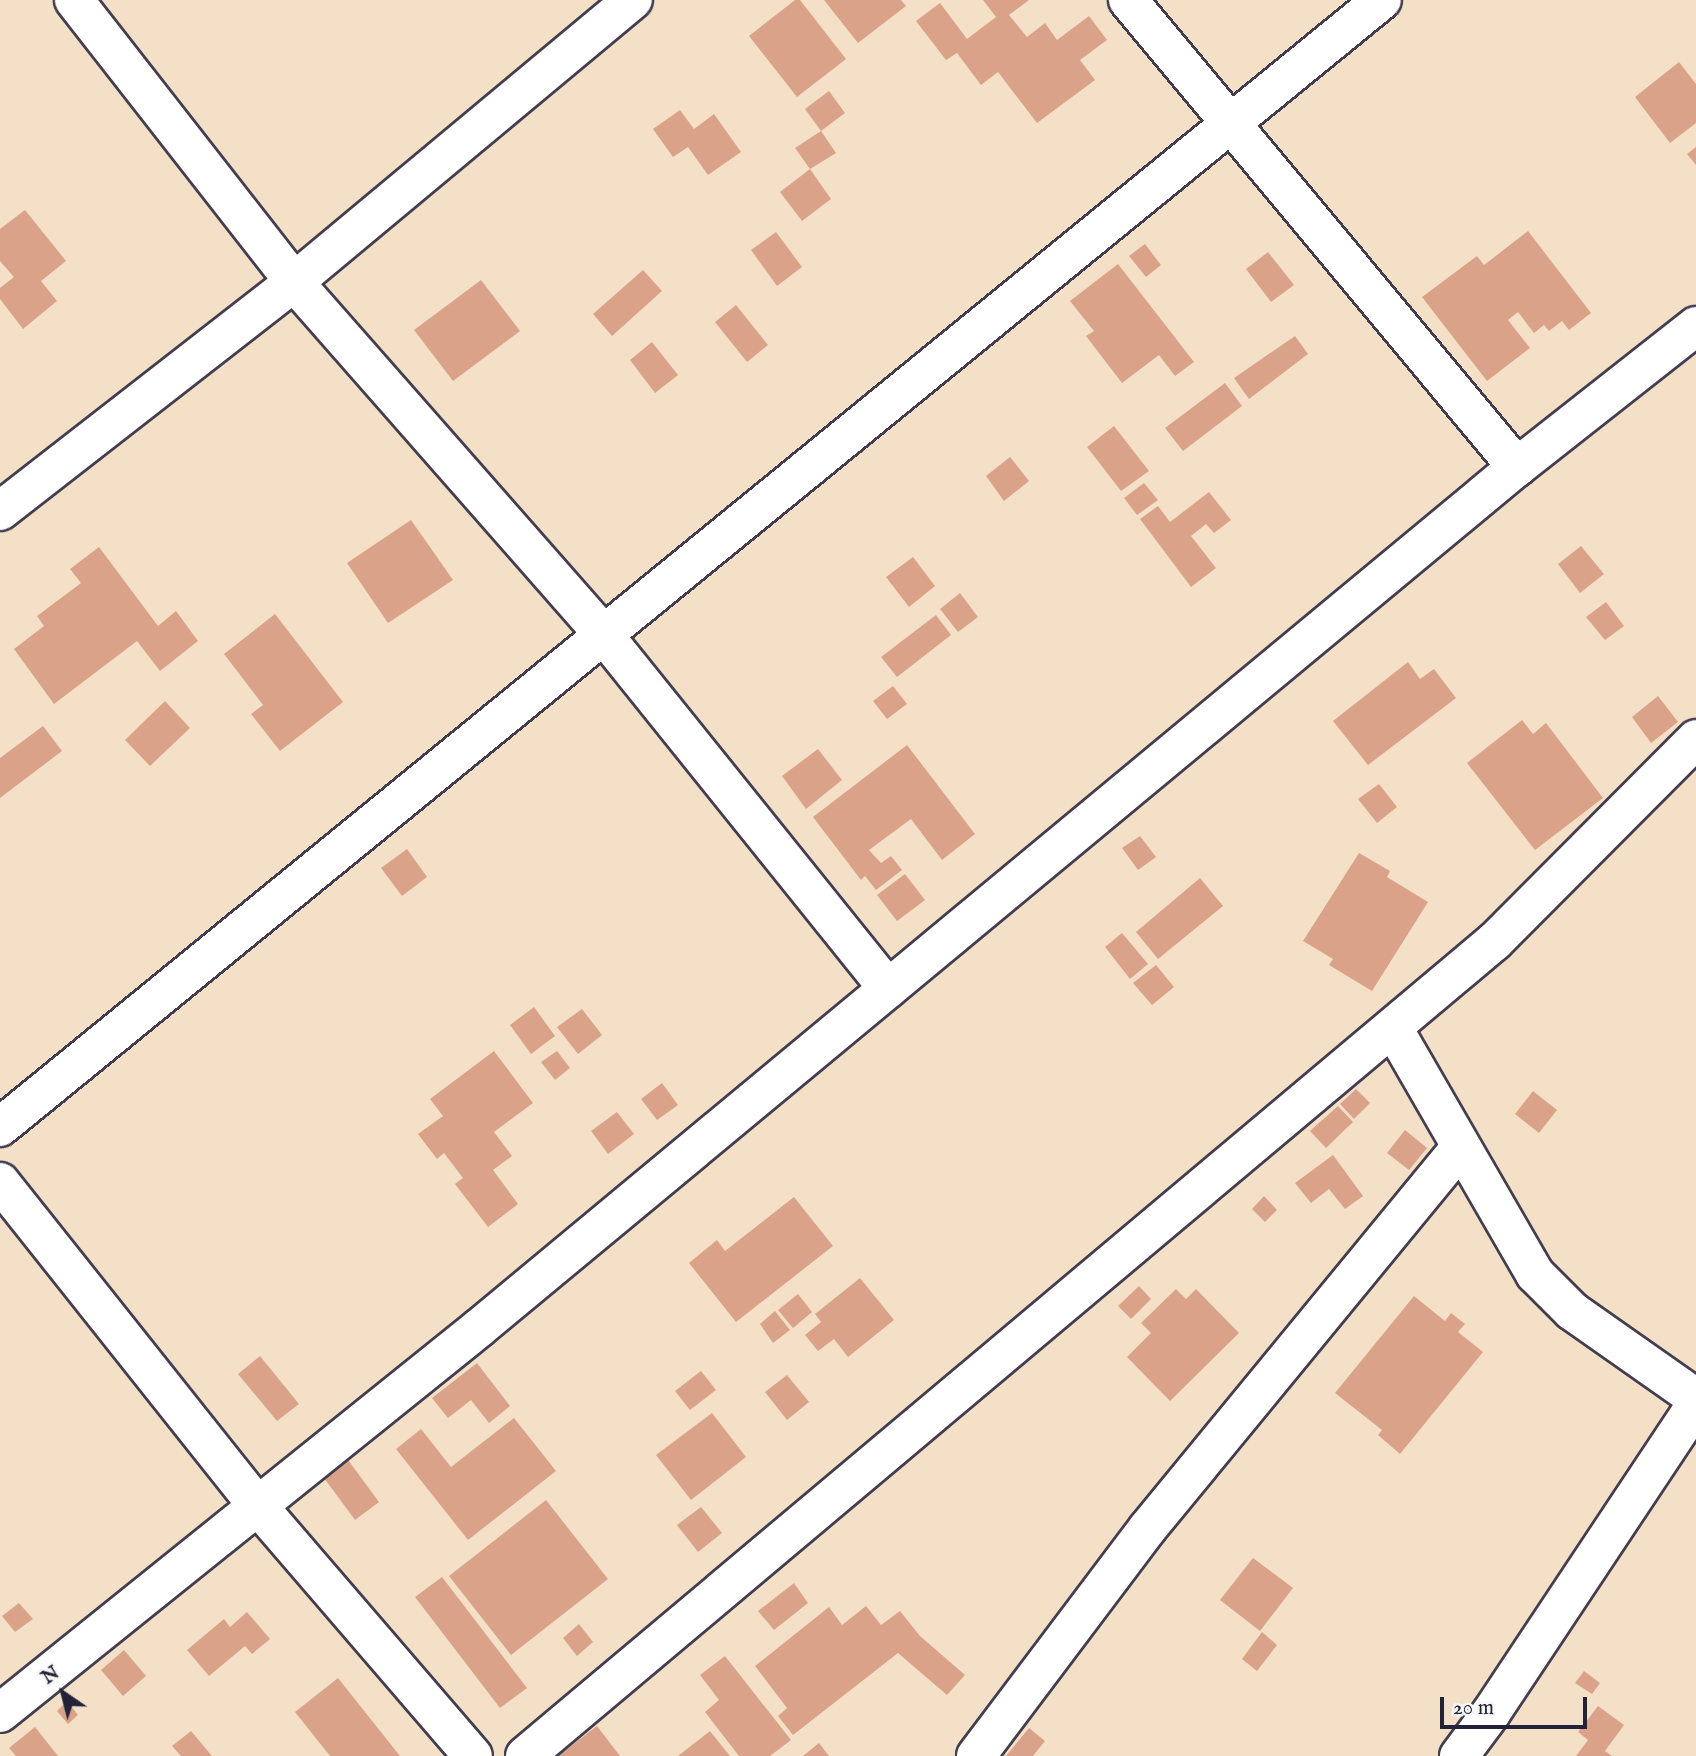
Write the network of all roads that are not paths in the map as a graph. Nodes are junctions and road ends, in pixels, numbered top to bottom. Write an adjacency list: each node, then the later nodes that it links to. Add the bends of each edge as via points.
1 (74, 0): 6 (street)
2 (634, 0): 6 (street)
3 (1128, 0): 5 (street)
4 (1382, 0): 5 (street)
5 (1229, 123): 8 (street); 10 (street)
6 (294, 282): 9 (street); 10 (street)
7 (1696, 326): 8 (street)
8 (1517, 467): 12 (street)
9 (0, 511)
10 (603, 634): 12 (street); 14 (street)
11 (1696, 739): 13 (street, via 1495,941)
12 (888, 989): 19 (street, via 479,1328)
13 (1393, 1028): 15 (street); 22 (street)
14 (0, 1127)
15 (1460, 1148): 17 (street, via 1535,1274 1572,1311); 23 (street, via 1147,1529)
16 (0, 1182): 19 (street)
17 (1696, 1398)
18 (1696, 1404): 24 (street)
19 (257, 1505): 20 (street); 21 (street)
20 (0, 1713)
21 (473, 1756)
22 (525, 1756)
23 (976, 1756)
24 (1459, 1756)

